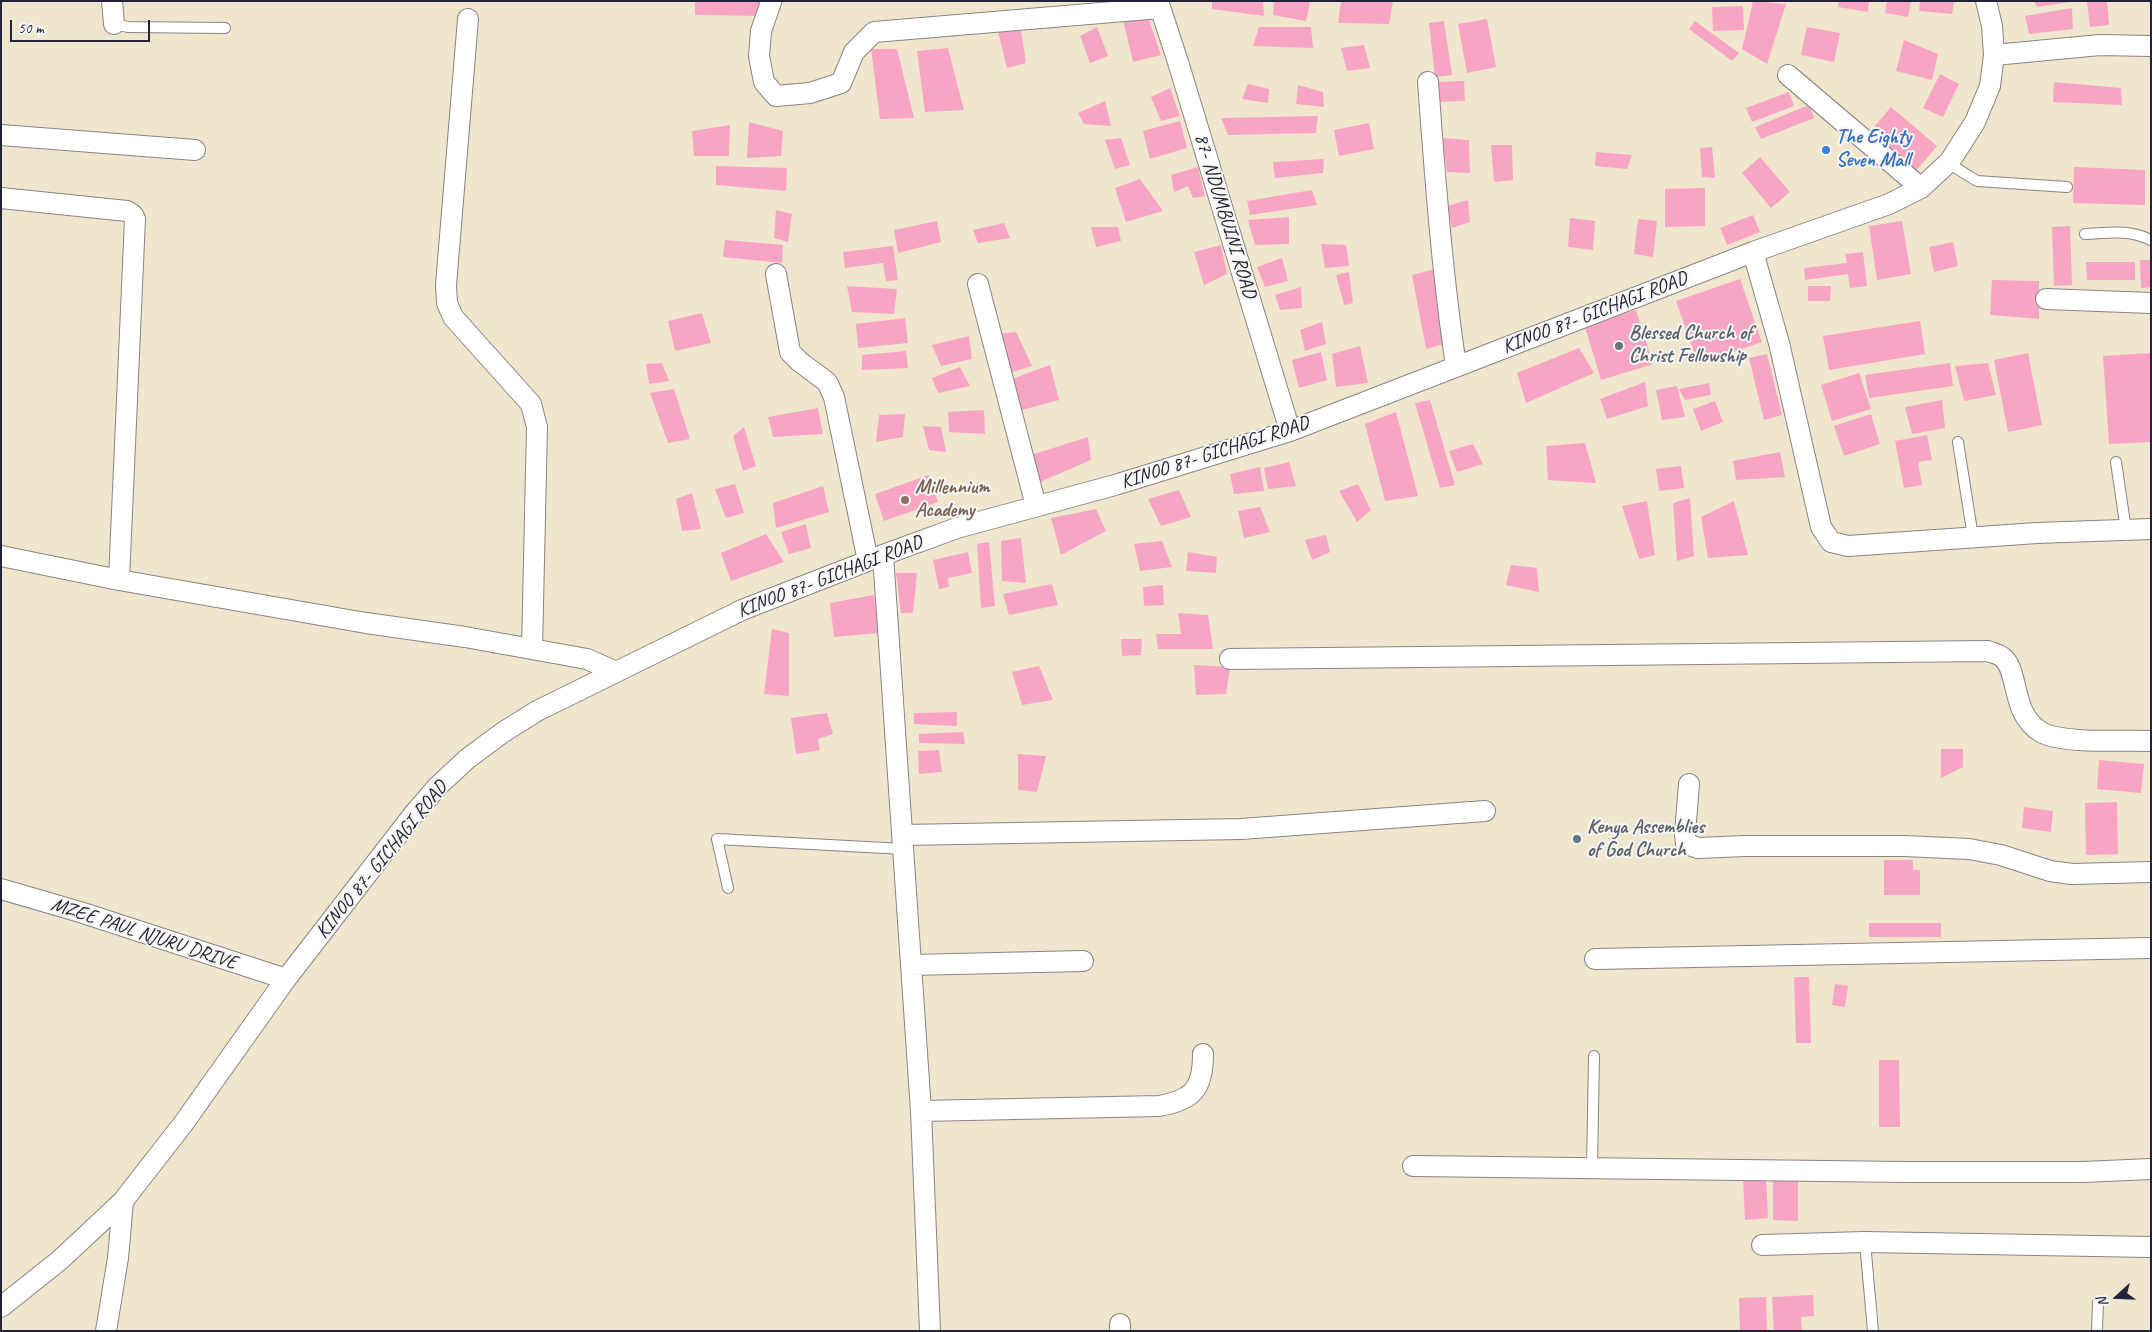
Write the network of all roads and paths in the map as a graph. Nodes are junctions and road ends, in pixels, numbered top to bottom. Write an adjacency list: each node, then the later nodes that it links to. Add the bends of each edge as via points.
1 (112, 1): 6 (street)
2 (1986, 1): 9 (street, KINOO 87- GICHAGI ROAD)
3 (771, 2): 4 (street, via 761,31 759,56 764,82 776,96 810,94 841,83 854,52 874,32)
4 (1159, 5): 26 (street, 87- NDUMBUINI ROAD)
5 (468, 19): 36 (street, via 447,303 453,317 532,404 535,415)
6 (114, 24): 7 (lane, via 121,27)
7 (225, 28)
8 (2151, 46): 9 (street, via 2100,45)
9 (1994, 56): 14 (street, KINOO 87- GICHAGI ROAD, via 1990,86 1975,122)
10 (1788, 75): 16 (street)
11 (1428, 82): 25 (street, via 1436,197)
12 (1, 135): 13 (street)
13 (195, 150)
14 (1948, 163): 15 (lane, via 1977,181); 16 (street, KINOO 87- GICHAGI ROAD)
15 (2067, 187)
16 (1921, 188): 20 (street, KINOO 87- GICHAGI ROAD, via 1889,204)
17 (1, 198): 35 (street, via 127,211 135,219)
18 (2085, 234): 19 (lane, via 2127,232)
19 (2151, 240)
20 (1753, 252): 25 (street, KINOO 87- GICHAGI ROAD); 32 (street, via 1780,343 1821,527 1831,542 1848,546)
21 (776, 274): 34 (street, via 790,352 827,382 834,397)
22 (978, 284): 29 (street)
23 (2046, 299): 24 (street)
24 (2151, 303)
25 (1456, 366): 26 (street, KINOO 87- GICHAGI ROAD)
26 (1290, 431): 29 (street, KINOO 87- GICHAGI ROAD)
27 (1958, 442): 32 (lane)
28 (2116, 462): 31 (lane)
29 (1036, 506): 34 (street, KINOO 87- GICHAGI ROAD, via 957,528)
30 (2151, 529): 31 (street)
31 (2126, 530): 32 (street)
32 (1972, 538)
33 (1, 556): 35 (street)
34 (876, 558): 38 (street, KINOO 87- GICHAGI ROAD, via 742,610); 42 (street)
35 (119, 580): 36 (street)
36 (532, 650): 38 (street, via 587,659)
37 (1230, 660): 39 (street, via 1988,651 2003,657 2028,723 2042,733 2063,738)
38 (616, 672): 50 (street, KINOO 87- GICHAGI ROAD, via 537,711 467,759 413,815)
39 (2151, 741)
40 (1689, 784): 43 (street, via 1686,844 1698,848 1904,846 2001,855 2050,871 2072,874)
41 (1485, 811): 42 (street, via 1241,829)
42 (903, 842): 44 (lane, via 717,839); 49 (street)
43 (2151, 872)
44 (728, 888)
45 (1, 889): 50 (street, MZEE PAUL NJURU DRIVE)
46 (2151, 948): 47 (street)
47 (1595, 959)
48 (1083, 961): 49 (street)
49 (911, 965): 53 (street)
50 (286, 979): 57 (street, KINOO 87- GICHAGI ROAD, via 183,1124)
51 (1203, 1054): 53 (street, via 1203,1068 1196,1088 1188,1098 1176,1103)
52 (1594, 1056): 55 (lane)
53 (921, 1111): 64 (street)
54 (1414, 1166): 55 (street)
55 (1592, 1168): 56 (street, via 1906,1172)
56 (2151, 1170)
57 (123, 1201): 62 (street, KINOO 87- GICHAGI ROAD, via 60,1260); 63 (street)
58 (1865, 1242): 59 (street); 60 (street); 65 (lane)
59 (1762, 1245)
60 (2151, 1248)
61 (2098, 1302): 66 (lane)
62 (1, 1307)
63 (106, 1331)
64 (930, 1331)
65 (1873, 1331)
66 (2097, 1331)

